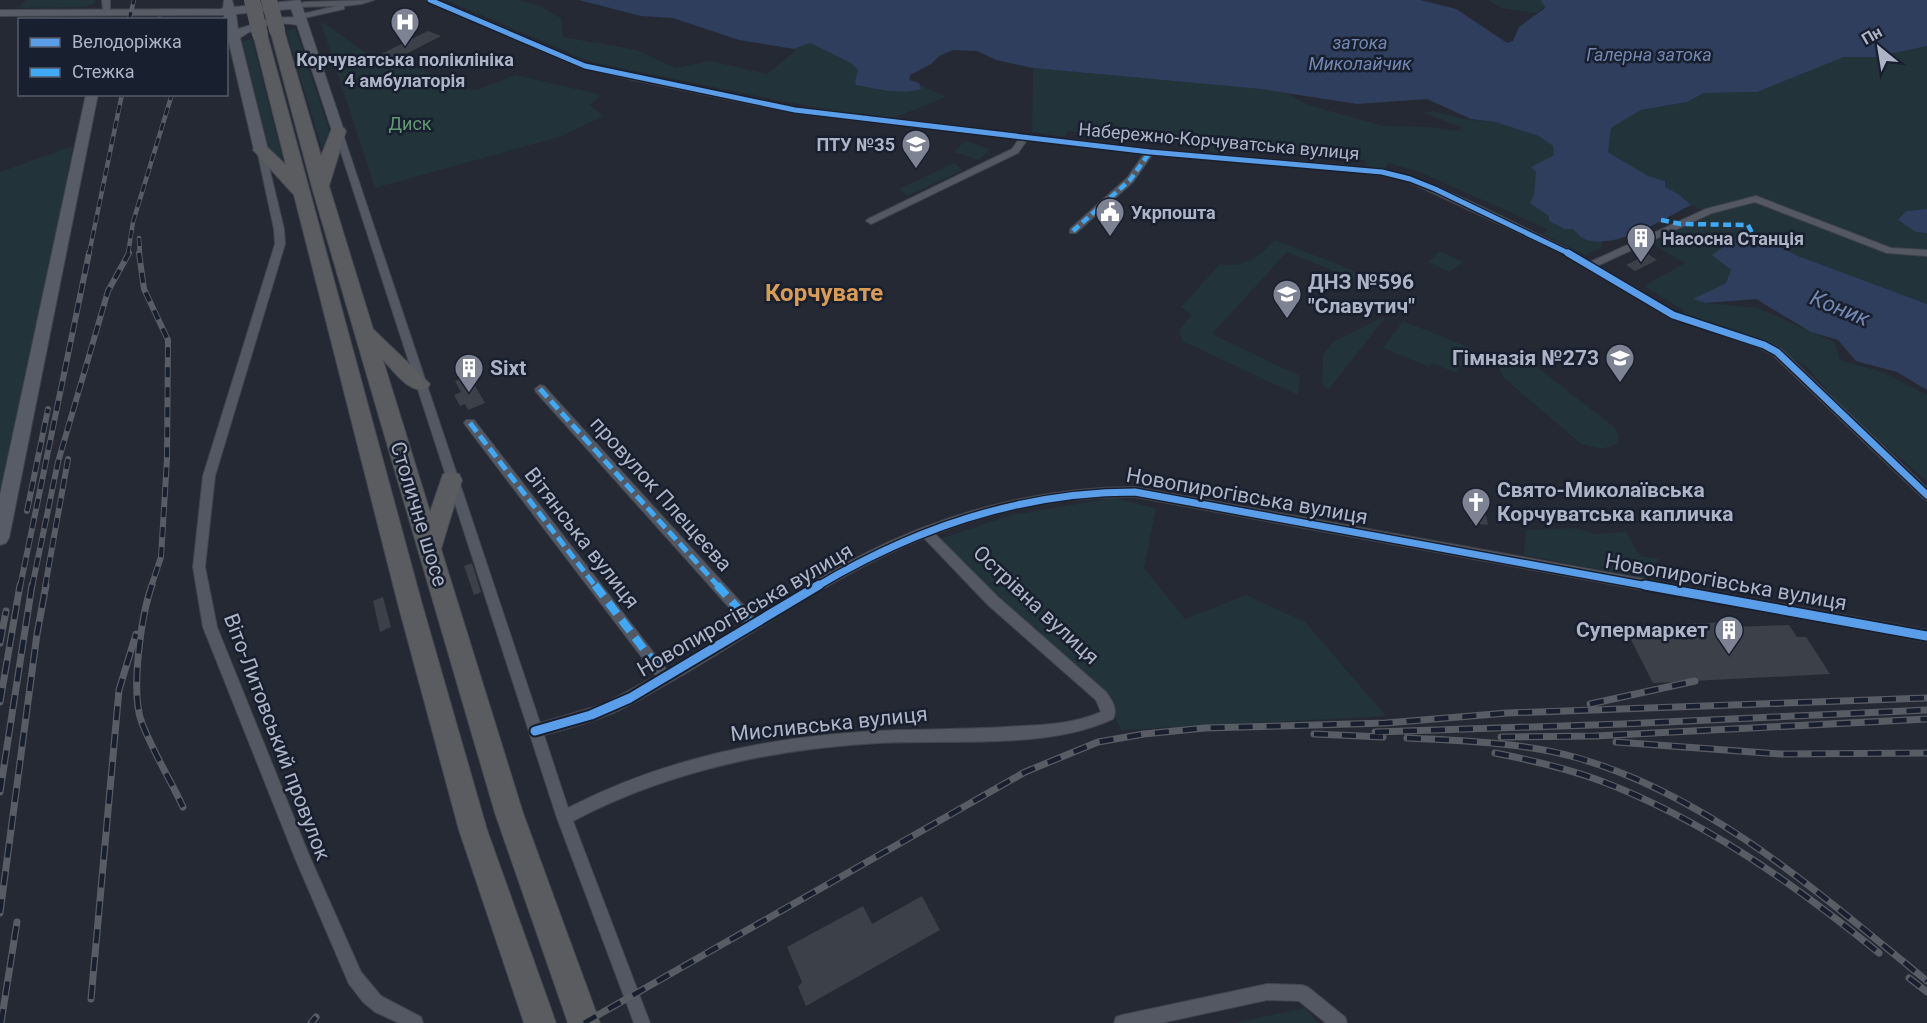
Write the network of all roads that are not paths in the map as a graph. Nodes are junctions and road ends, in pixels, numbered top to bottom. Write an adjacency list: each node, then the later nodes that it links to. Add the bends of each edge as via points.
1 (220, 0): 11 (main road)
2 (252, 0): 12 (highway, Столичне шосе, bridge)
3 (269, 0): 12 (highway, Столичне шосе, bridge)
4 (370, 0): 6 (street)
5 (430, 0): 16 (street, Набережно-Корчуватська вулиця, via 577,62 634,78 795,110)
6 (354, 4): 9 (street); 9 (street, via 333,2)
7 (229, 6): 9 (main road); 11 (main road); 13 (main road)
8 (107, 10): 10 (main road); 11 (main road)
9 (298, 11): 13 (main road, via 290,20 250,28); 15 (main road)
10 (0, 13)
11 (187, 16)
12 (268, 32): 19 (highway, Столичне шосе)
13 (230, 39): 17 (main road)
14 (92, 96): 31 (main road)
15 (338, 131): 19 (highway); 25 (street)
16 (1024, 138): 18 (street, Набережно-Корчуватська вулиця); 20 (street, via 1015,151)
17 (261, 150): 19 (highway); 39 (street, Віто-Литовський провулок, via 280,244 209,476 199,567 210,627 355,978 378,1006)
18 (1150, 152): 21 (street, via 1130,180); 23 (street, Набережно-Корчуватська вулиця, via 1352,168 1410,179)
19 (313, 195): 24 (highway, Столичне шосе); 40 (highway, Столичне шосе, via 410,604 473,830)
20 (871, 221)
21 (1073, 231)
22 (1927, 253): 23 (street, via 1890,250 1756,199 1709,211)
23 (1591, 265): 29 (street, Набережно-Корчуватська вулиця, via 1673,315 1777,352)
24 (366, 333): 25 (highway); 32 (highway, Столичне шосе)
25 (420, 384): 28 (street)
26 (540, 389): 33 (street, провулок Плещеєва)
27 (470, 423): 35 (street, Вітянська вулиця)
28 (452, 480): 32 (highway); 37 (street)
29 (1927, 495)
30 (926, 532): 33 (street, Новопирогівська вулиця, via 839,573); 34 (street, Новопирогівська вулиця, via 1024,502 1071,493 1135,492); 36 (street, Острівна вулиця, via 993,601 1101,696)
31 (0, 538)
32 (429, 551): 41 (highway, Столичне шосе, via 509,813)
33 (754, 626): 35 (street, Новопирогівська вулиця)
34 (1926, 636)
35 (666, 677): 37 (street, Новопирогівська вулиця, via 608,708)
36 (1108, 715): 38 (street, Мисливська вулиця, via 1100,721 1058,730 878,737 723,756 665,772)
37 (536, 731): 38 (street)
38 (564, 818): 42 (street)
39 (415, 1023)
40 (540, 1023)
41 (584, 1023)
42 (642, 1023)
43 (1122, 1023): 44 (street, via 1267,992 1302,993)
44 (1339, 1023)

